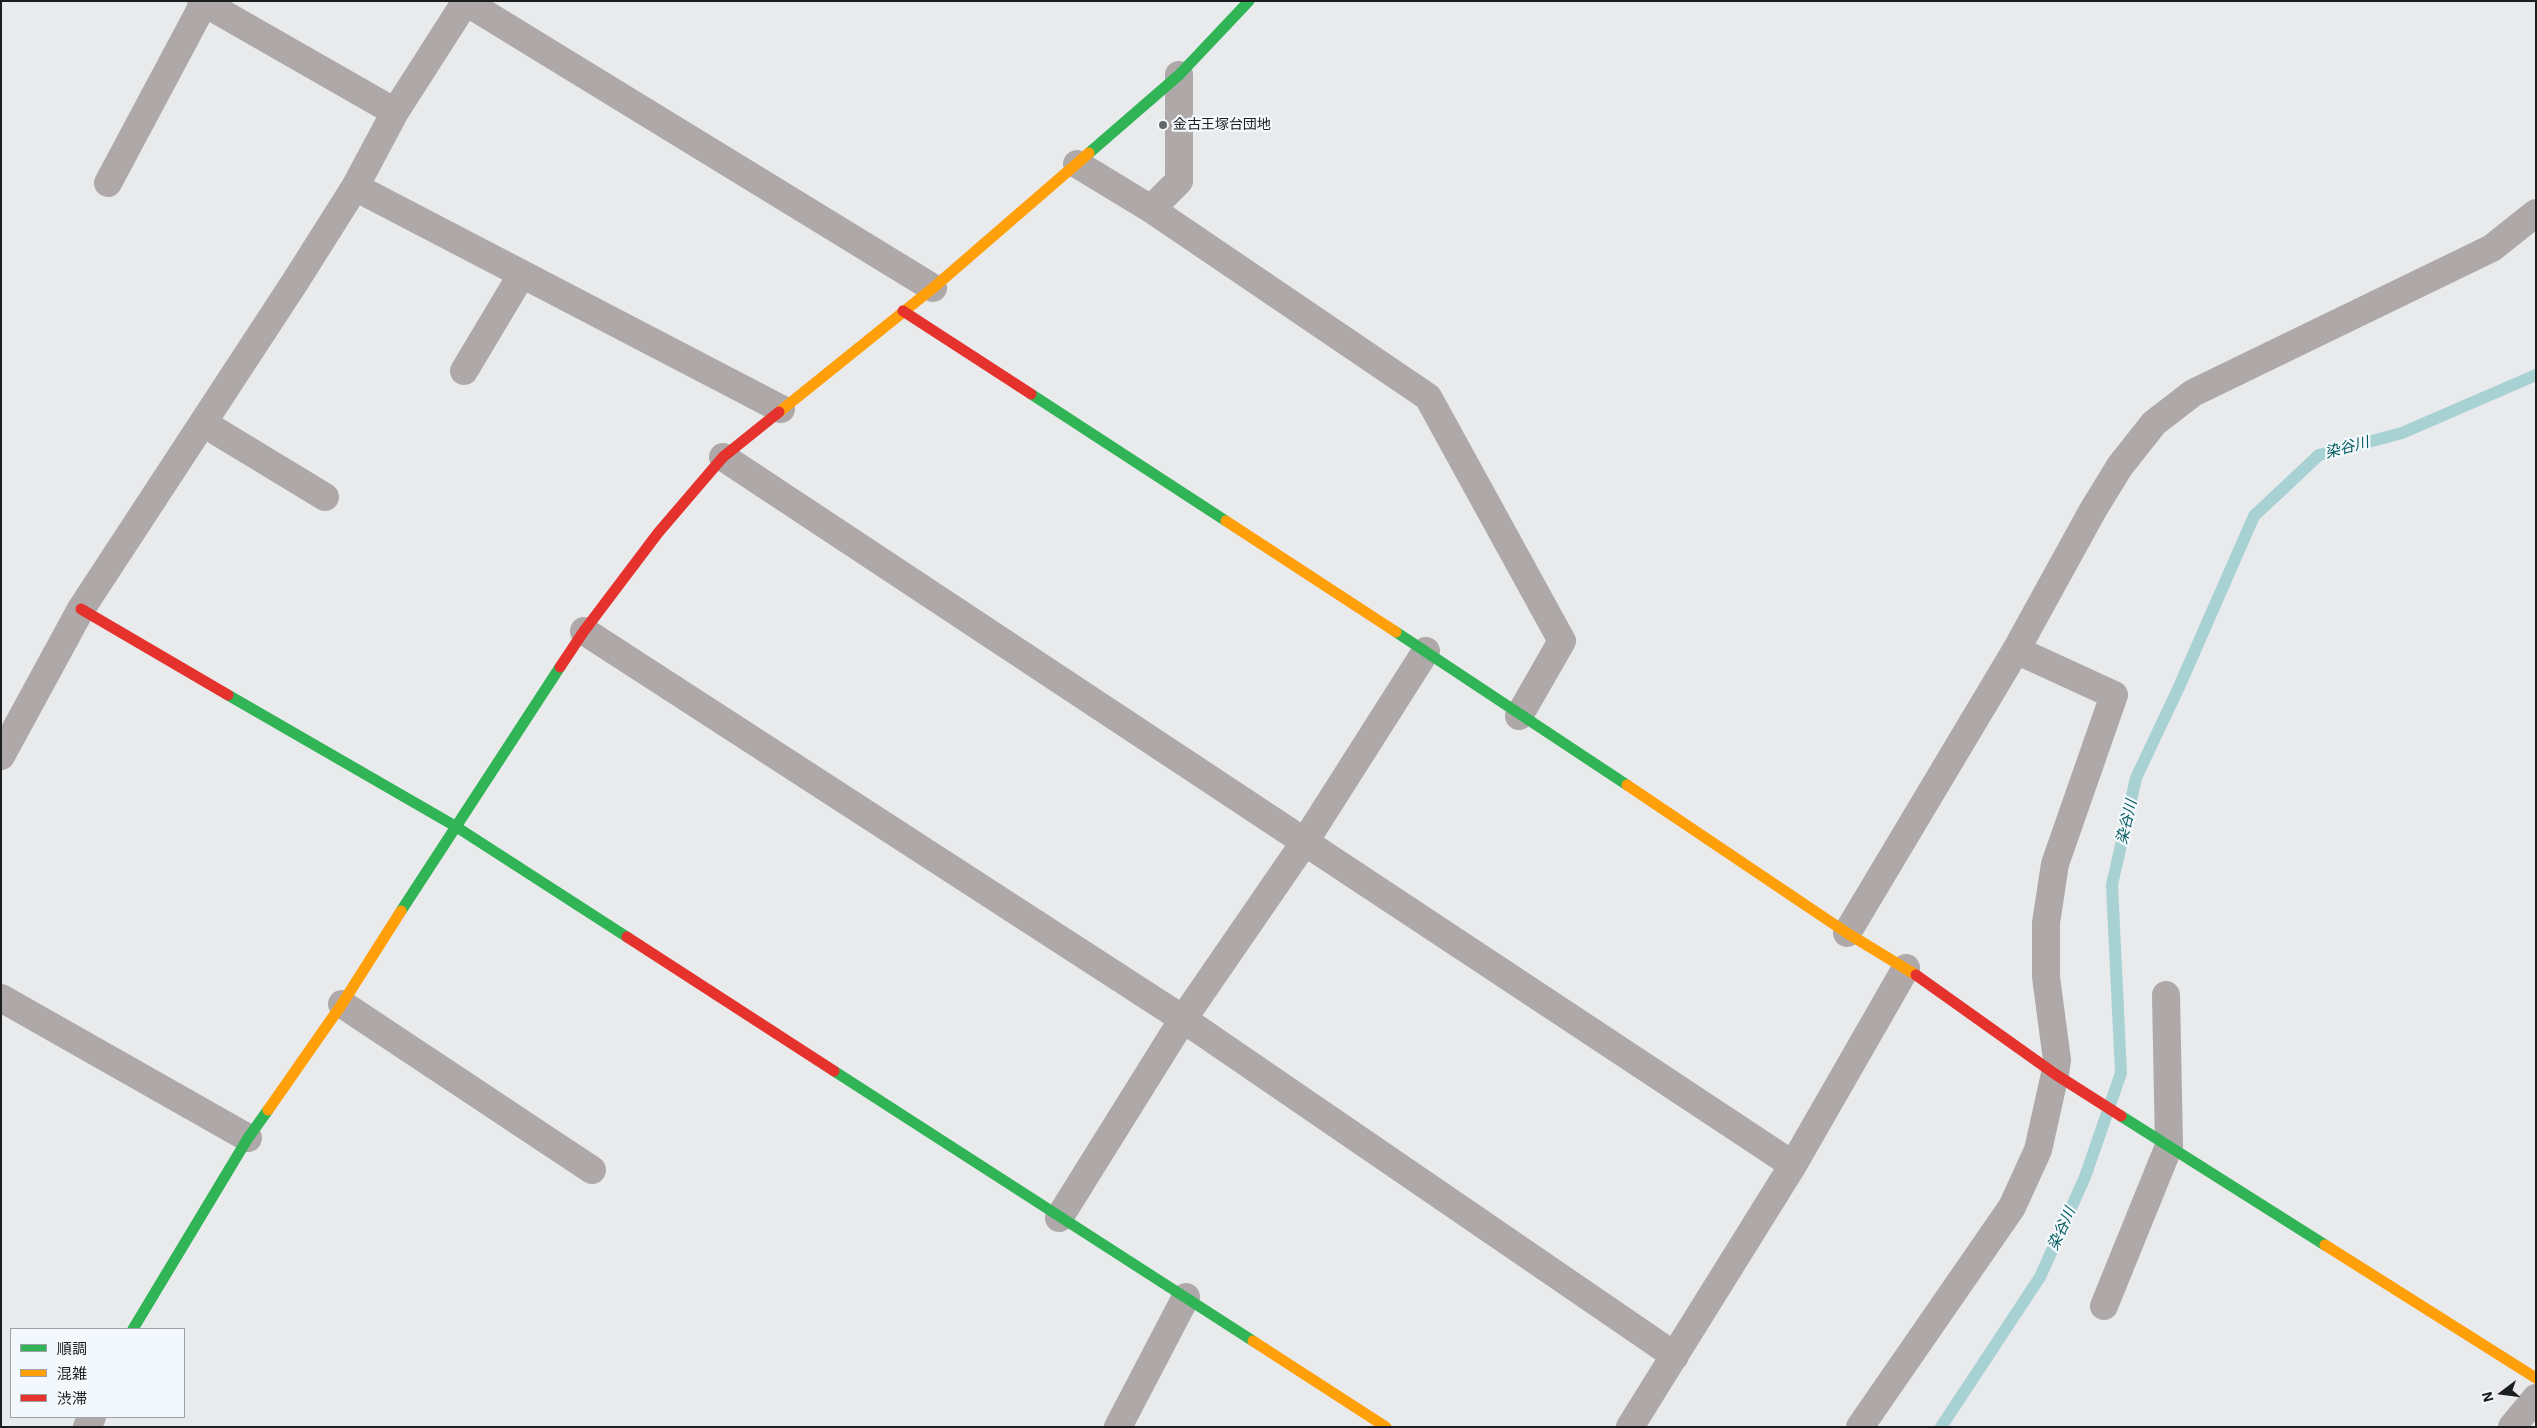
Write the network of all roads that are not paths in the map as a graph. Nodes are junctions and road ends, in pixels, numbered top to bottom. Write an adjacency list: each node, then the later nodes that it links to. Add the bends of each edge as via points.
1 (1249, 1): 4 (street)
2 (202, 2): 5 (street); 7 (street)
3 (466, 2): 5 (street); 12 (street)
4 (1179, 75): 6 (street); 9 (street, via 1179,181)
5 (395, 112): 8 (street)
6 (1076, 164): 9 (street); 12 (street)
7 (108, 183)
8 (355, 187): 11 (street); 16 (street)
9 (1152, 209): 23 (street, via 1428,397 1562,641)
10 (2536, 213): 21 (street, via 2492,248 2193,393 2154,423 2120,466 2093,510)
11 (522, 274): 14 (street); 15 (street)
12 (933, 288): 13 (street)
13 (902, 311): 15 (street); 22 (street)
14 (464, 371)
15 (781, 410): 17 (street)
16 (203, 423): 18 (street); 19 (street)
17 (722, 457): 20 (street, via 658,533); 26 (street)
18 (325, 497)
19 (81, 609): 24 (street); 25 (street)
20 (584, 631): 25 (street); 32 (street)
21 (2016, 650): 27 (street); 33 (street, via 2114,696 2055,864 2046,923 2046,977 2057,1060)
22 (1426, 651): 23 (street); 26 (street)
23 (1519, 716): 27 (street)
24 (1, 756)
25 (455, 826): 31 (street); 38 (street)
26 (1304, 843): 32 (street); 36 (street)
27 (1846, 933): 28 (street)
28 (1906, 968): 33 (street); 36 (street)
29 (2166, 995): 35 (street)
30 (1, 998): 34 (street)
31 (342, 1004): 34 (street); 37 (street)
32 (1183, 1019): 38 (street); 42 (street)
33 (2054, 1074): 35 (street); 48 (street, via 2038,1150 2012,1206)
34 (248, 1138): 41 (street)
35 (2169, 1146): 40 (street); 43 (street)
36 (1793, 1165): 42 (street)
37 (592, 1170)
38 (1059, 1218): 39 (street)
39 (1186, 1297): 45 (street); 46 (street)
40 (2104, 1306)
41 (134, 1328)
42 (1675, 1356): 47 (street)
43 (2536, 1378)
44 (2536, 1398): 49 (street)
45 (1118, 1427)
46 (1386, 1427)
47 (1630, 1427)
48 (1860, 1427)
49 (2512, 1427)

